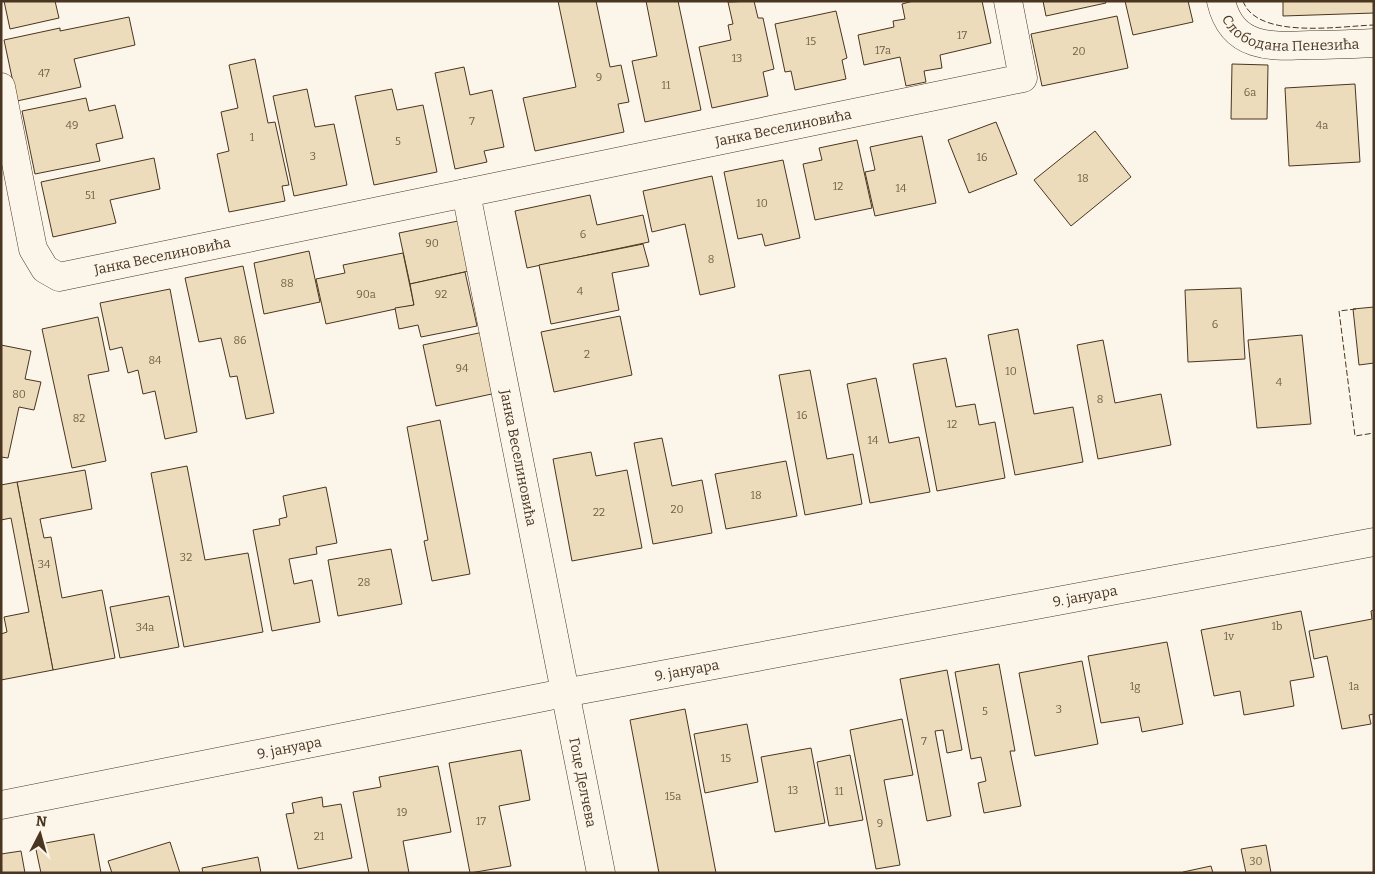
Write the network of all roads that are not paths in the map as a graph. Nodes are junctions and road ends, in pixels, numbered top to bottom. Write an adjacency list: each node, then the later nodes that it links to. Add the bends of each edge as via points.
1 (1008, 1): 5 (street, Јанка Веселиновића, via 1023,78)
2 (1221, 1): 3 (street, Слободана Пенезића, via 1229,24 1246,39 1271,47)
3 (1374, 43)
4 (1, 86): 5 (street, Јанка Веселиновића, via 33,249 45,269 59,277)
5 (466, 193): 7 (street, Јанка Веселиновића)
6 (1374, 542): 7 (street, 9. јануара)
7 (564, 693): 8 (street, 9. јануара); 9 (street, Гоце Делчева)
8 (1, 805)
9 (601, 873)

